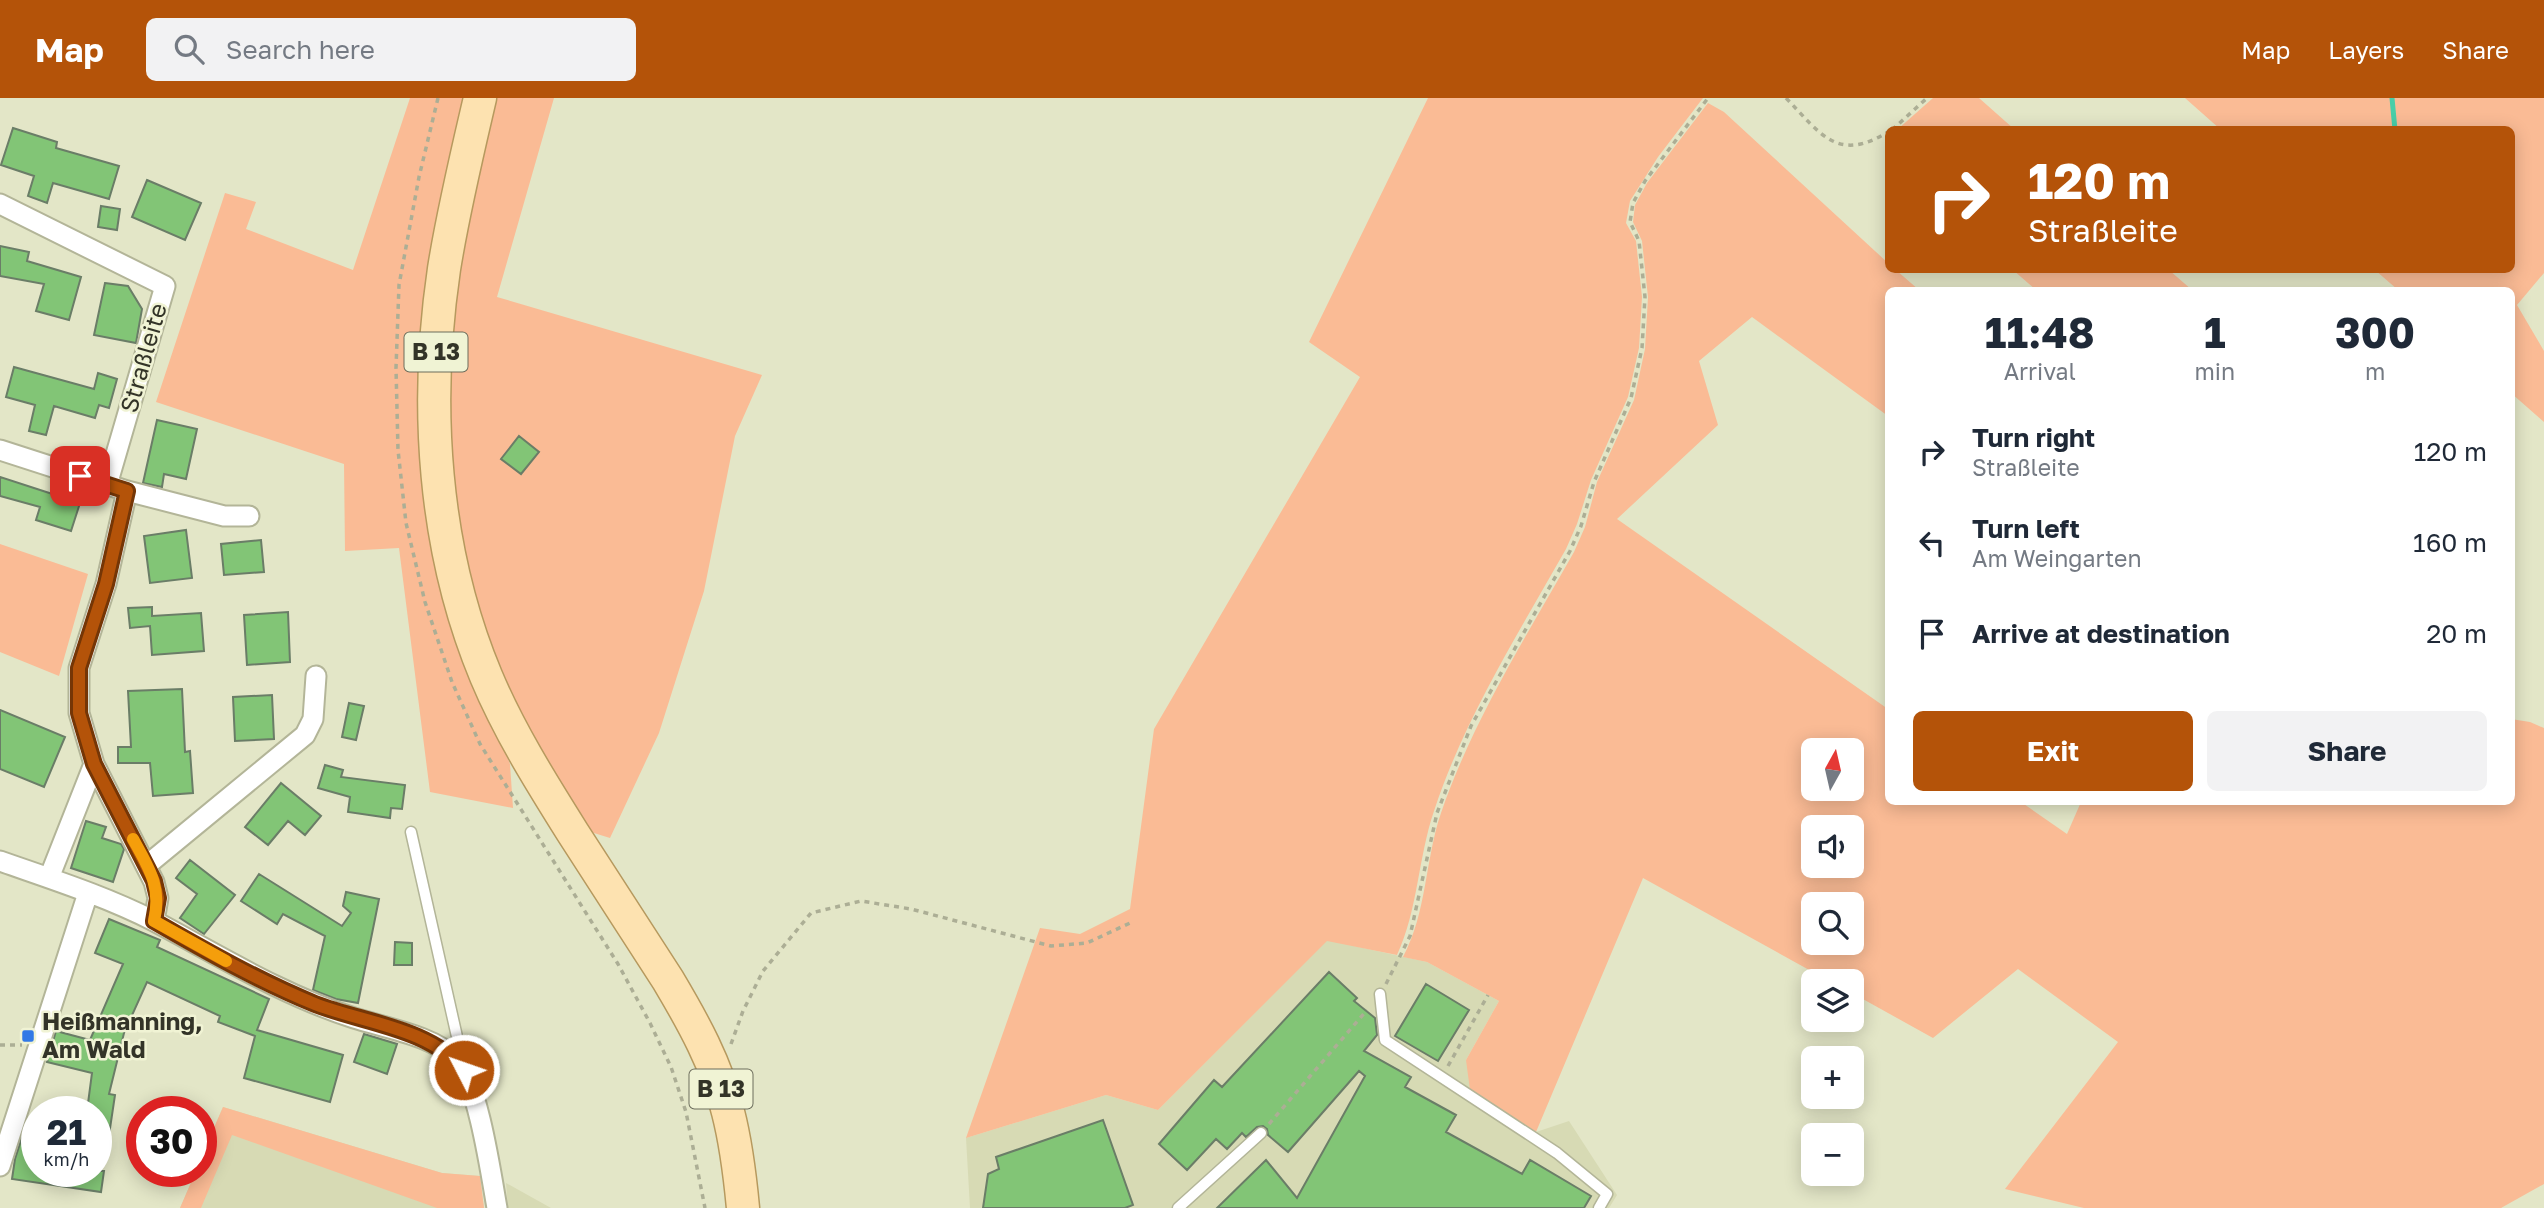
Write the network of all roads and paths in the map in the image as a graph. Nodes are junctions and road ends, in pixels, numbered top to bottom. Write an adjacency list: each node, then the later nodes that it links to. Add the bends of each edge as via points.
1 (480, 98): 23 (main road, B 13, via 444,268 434,391 438,481 461,609 519,744 668,980)
2 (1708, 98): 21 (path, via 1633,203 1630,222 1639,241 1645,297 1642,348 1631,398 1594,481 1570,551 1471,726 1437,813 1410,936)
3 (1786, 98): 6 (path, via 1835,144 1853,146)
4 (1927, 98): 5 (path)
5 (1896, 126)
6 (1885, 134)
7 (0, 204): 9 (street, Straßleite, via 165,286)
8 (0, 450): 9 (street)
9 (107, 485): 10 (street)
10 (127, 491): 11 (street, via 224,516); 13 (street, via 106,584 79,668 79,713)
11 (249, 516)
12 (316, 676): 16 (street, via 313,719 305,735)
13 (94, 764): 16 (street); 17 (street)
14 (411, 832): 24 (lane)
15 (0, 861): 17 (street)
16 (147, 865): 19 (street, via 158,898)
17 (48, 878): 18 (street)
18 (88, 893): 19 (street); 27 (street)
19 (154, 921): 24 (street, via 281,989 443,1049)
20 (1130, 923): 23 (path, via 1087,943 1051,946 911,909 861,901 811,913 763,971 731,1043)
21 (1380, 994): 25 (lane, via 1385,1040); 26 (path)
22 (1488, 995): 25 (path)
23 (710, 1060): 29 (main road, B 13, via 728,1112)
24 (464, 1070): 28 (street)
25 (1442, 1077): 31 (lane, via 1558,1153 1607,1194)
26 (1261, 1133): 30 (lane)
27 (0, 1166)
28 (496, 1208)
29 (743, 1208)
30 (1178, 1208)
31 (1599, 1208)

